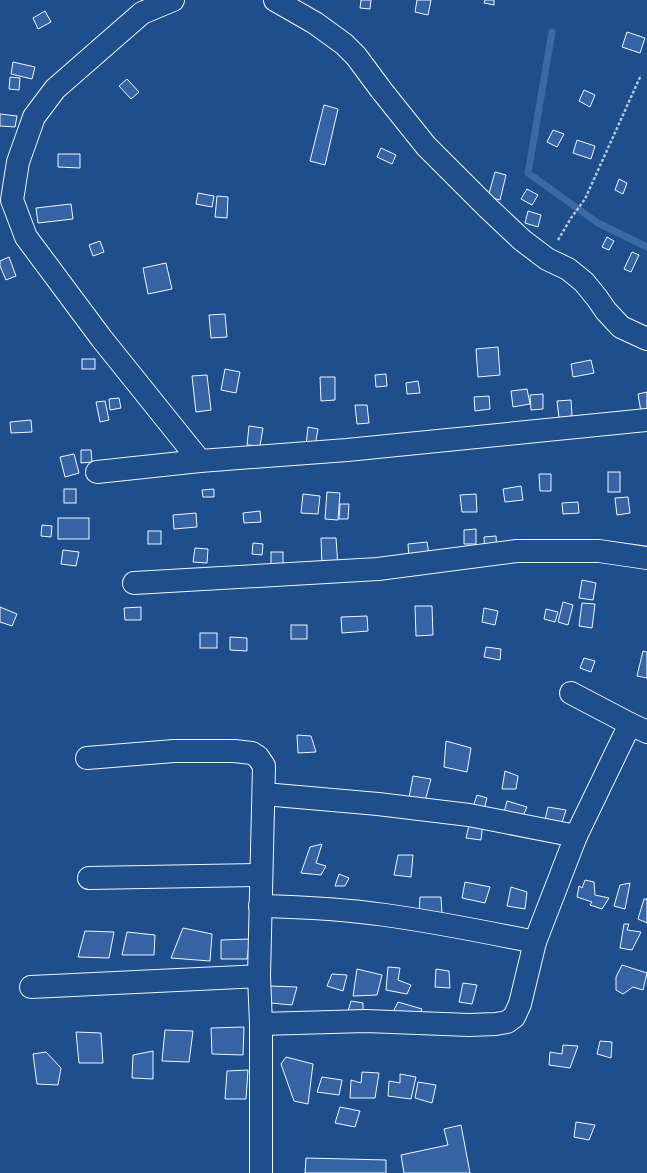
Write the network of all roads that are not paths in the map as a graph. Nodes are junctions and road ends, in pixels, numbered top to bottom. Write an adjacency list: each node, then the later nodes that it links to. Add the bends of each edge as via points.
1 (172, 0): 5 (street, via 142,13 55,89 34,117 18,162 12,200 26,237 102,339)
2 (276, 0): 3 (street, via 344,44 426,146 488,208 528,245 547,259 568,269 584,282 621,327)
3 (647, 339)
4 (647, 420): 5 (street, via 347,450)
5 (200, 461): 6 (street)
6 (97, 472)
7 (647, 558): 8 (street, via 599,551 517,551 378,569)
8 (134, 583)
9 (571, 693): 10 (street)
10 (639, 728): 13 (street)
11 (87, 758): 12 (street, via 174,750 252,753 264,766)
12 (264, 794): 13 (street, via 469,815); 14 (street)
13 (576, 836): 17 (street)
14 (261, 875): 15 (street); 16 (street)
15 (89, 878)
16 (260, 906): 17 (street, via 316,908 385,915); 18 (street)
17 (535, 942): 20 (street, via 520,1004 514,1017 507,1022 469,1025 366,1021)
18 (259, 976): 19 (street); 20 (street)
19 (31, 987)
20 (261, 1024): 21 (street)
21 (261, 1173)

